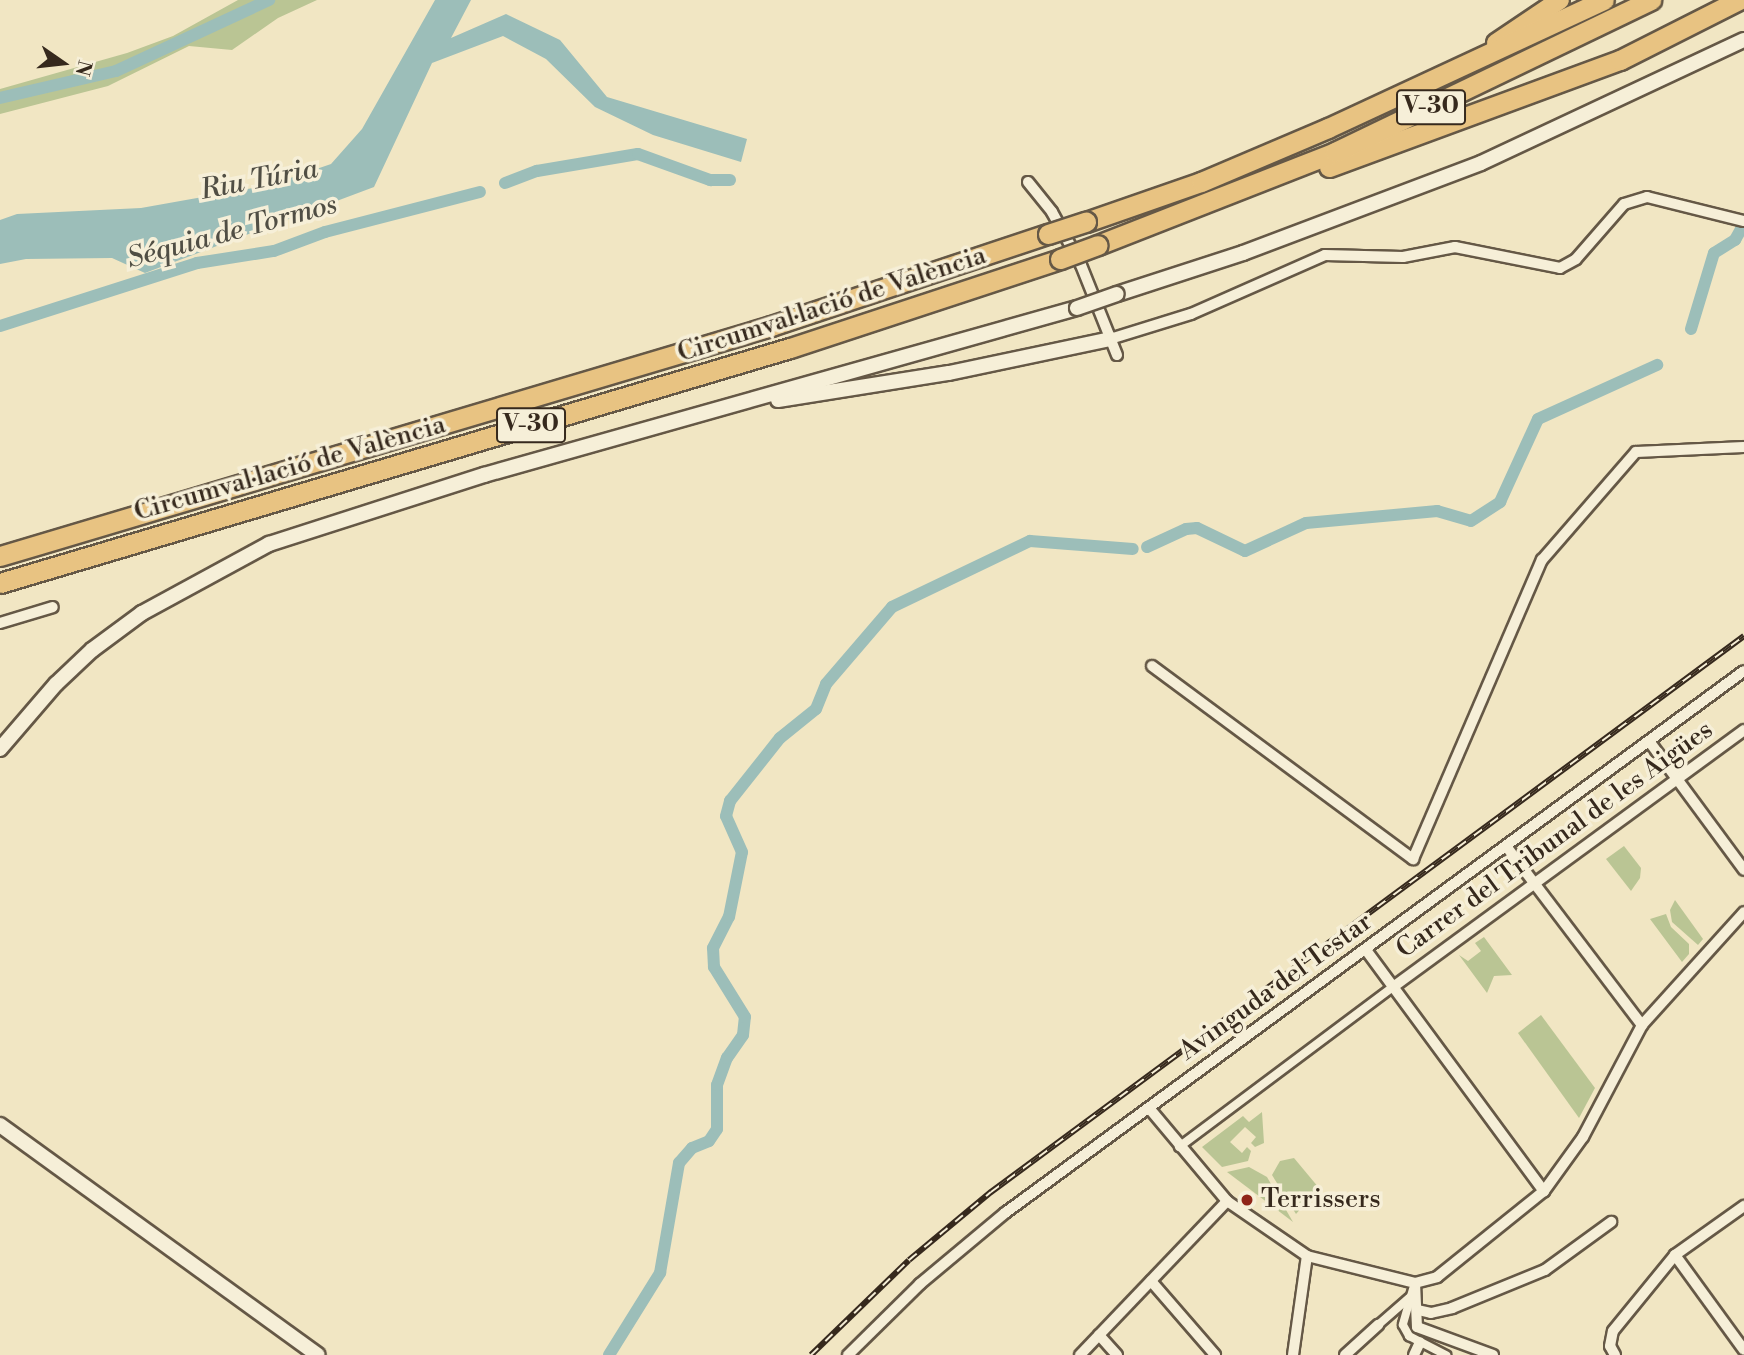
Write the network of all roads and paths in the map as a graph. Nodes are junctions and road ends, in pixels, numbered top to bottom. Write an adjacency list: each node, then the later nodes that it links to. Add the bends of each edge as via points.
1 (1560, 0): 6 (highway)
2 (1604, 0): 6 (highway, Circumval·lació de València / V-30)
3 (1651, 0): 8 (highway, Circumval·lació de València / V-30, via 1335,152)
4 (1739, 0): 8 (highway, via 1620,60 1544,90)
5 (1744, 40): 12 (street, bridge, via 1481,163 1243,253 1077,308)
6 (1482, 54): 14 (highway, Circumval·lació de València / V-30, bridge, via 1328,128 1201,182 1086,222 771,326)
7 (1028, 182): 10 (street, via 1052,212 1081,265)
8 (1208, 205): 17 (highway, Circumval·lació de València / V-30, bridge, via 777,352)
9 (1744, 221): 10 (street, via 1647,197 1624,204 1576,259 1560,268 1455,247 1403,257 1325,255 1191,314)
10 (1110, 339): 11 (street); 12 (street, via 885,384)
11 (1117, 355)
12 (745, 402): 24 (street, via 484,475 244,555 142,613 92,650)
13 (1744, 447): 20 (street, via 1636,452 1542,560 1413,859)
14 (220, 490): 15 (highway); 16 (highway, Circumval·lació de València / V-30)
15 (0, 545)
16 (0, 556)
17 (0, 583)
18 (53, 607): 19 (street)
19 (0, 623)
20 (1152, 666)
21 (1744, 671): 23 (street, Avinguda del Testar)
22 (1744, 730): 25 (street, Carrer del Tribunal de les Aigües)
23 (1649, 741): 25 (street); 26 (street, Avinguda del Testar)
24 (0, 749)
25 (1676, 778): 27 (street); 28 (street, Carrer del Tribunal de les Aigües)
26 (1506, 846): 28 (street); 30 (street, Avinguda del Testar)
27 (1744, 870)
28 (1534, 883): 31 (street, Carrer del Tribunal de les Aigües); 32 (street)
29 (1744, 912): 32 (street)
30 (1366, 950): 31 (street); 33 (street, Avinguda del Testar)
31 (1393, 987): 35 (street); 36 (street)
32 (1642, 1025): 36 (street, via 1583,1137)
33 (1149, 1108): 35 (street); 52 (street, Avinguda del Testar, via 1005,1213 920,1284)
34 (0, 1125): 51 (street)
35 (1180, 1147): 37 (street)
36 (1544, 1191): 43 (street, via 1457,1264 1437,1277)
37 (1227, 1201): 41 (street); 42 (street)
38 (1744, 1206): 40 (street)
39 (1611, 1222): 45 (street, via 1545,1270 1452,1308 1431,1313)
40 (1675, 1255): 49 (street, via 1613,1331); 50 (street)
41 (1307, 1256): 43 (street); 56 (street)
42 (1151, 1281): 47 (street); 55 (street)
43 (1415, 1283): 44 (street); 45 (street)
44 (1410, 1297): 46 (street); 48 (street, via 1403,1325)
45 (1418, 1310): 60 (street, via 1417,1327 1427,1334)
46 (1378, 1325): 57 (street)
47 (1099, 1335): 53 (street); 54 (street)
48 (1420, 1342): 58 (street); 59 (street)
49 (1613, 1350)
50 (1744, 1350)
51 (318, 1355)
52 (848, 1355)
53 (1080, 1355)
54 (1117, 1355)
55 (1215, 1355)
56 (1293, 1355)
57 (1345, 1355)
58 (1413, 1355)
59 (1446, 1355)
60 (1493, 1355)

